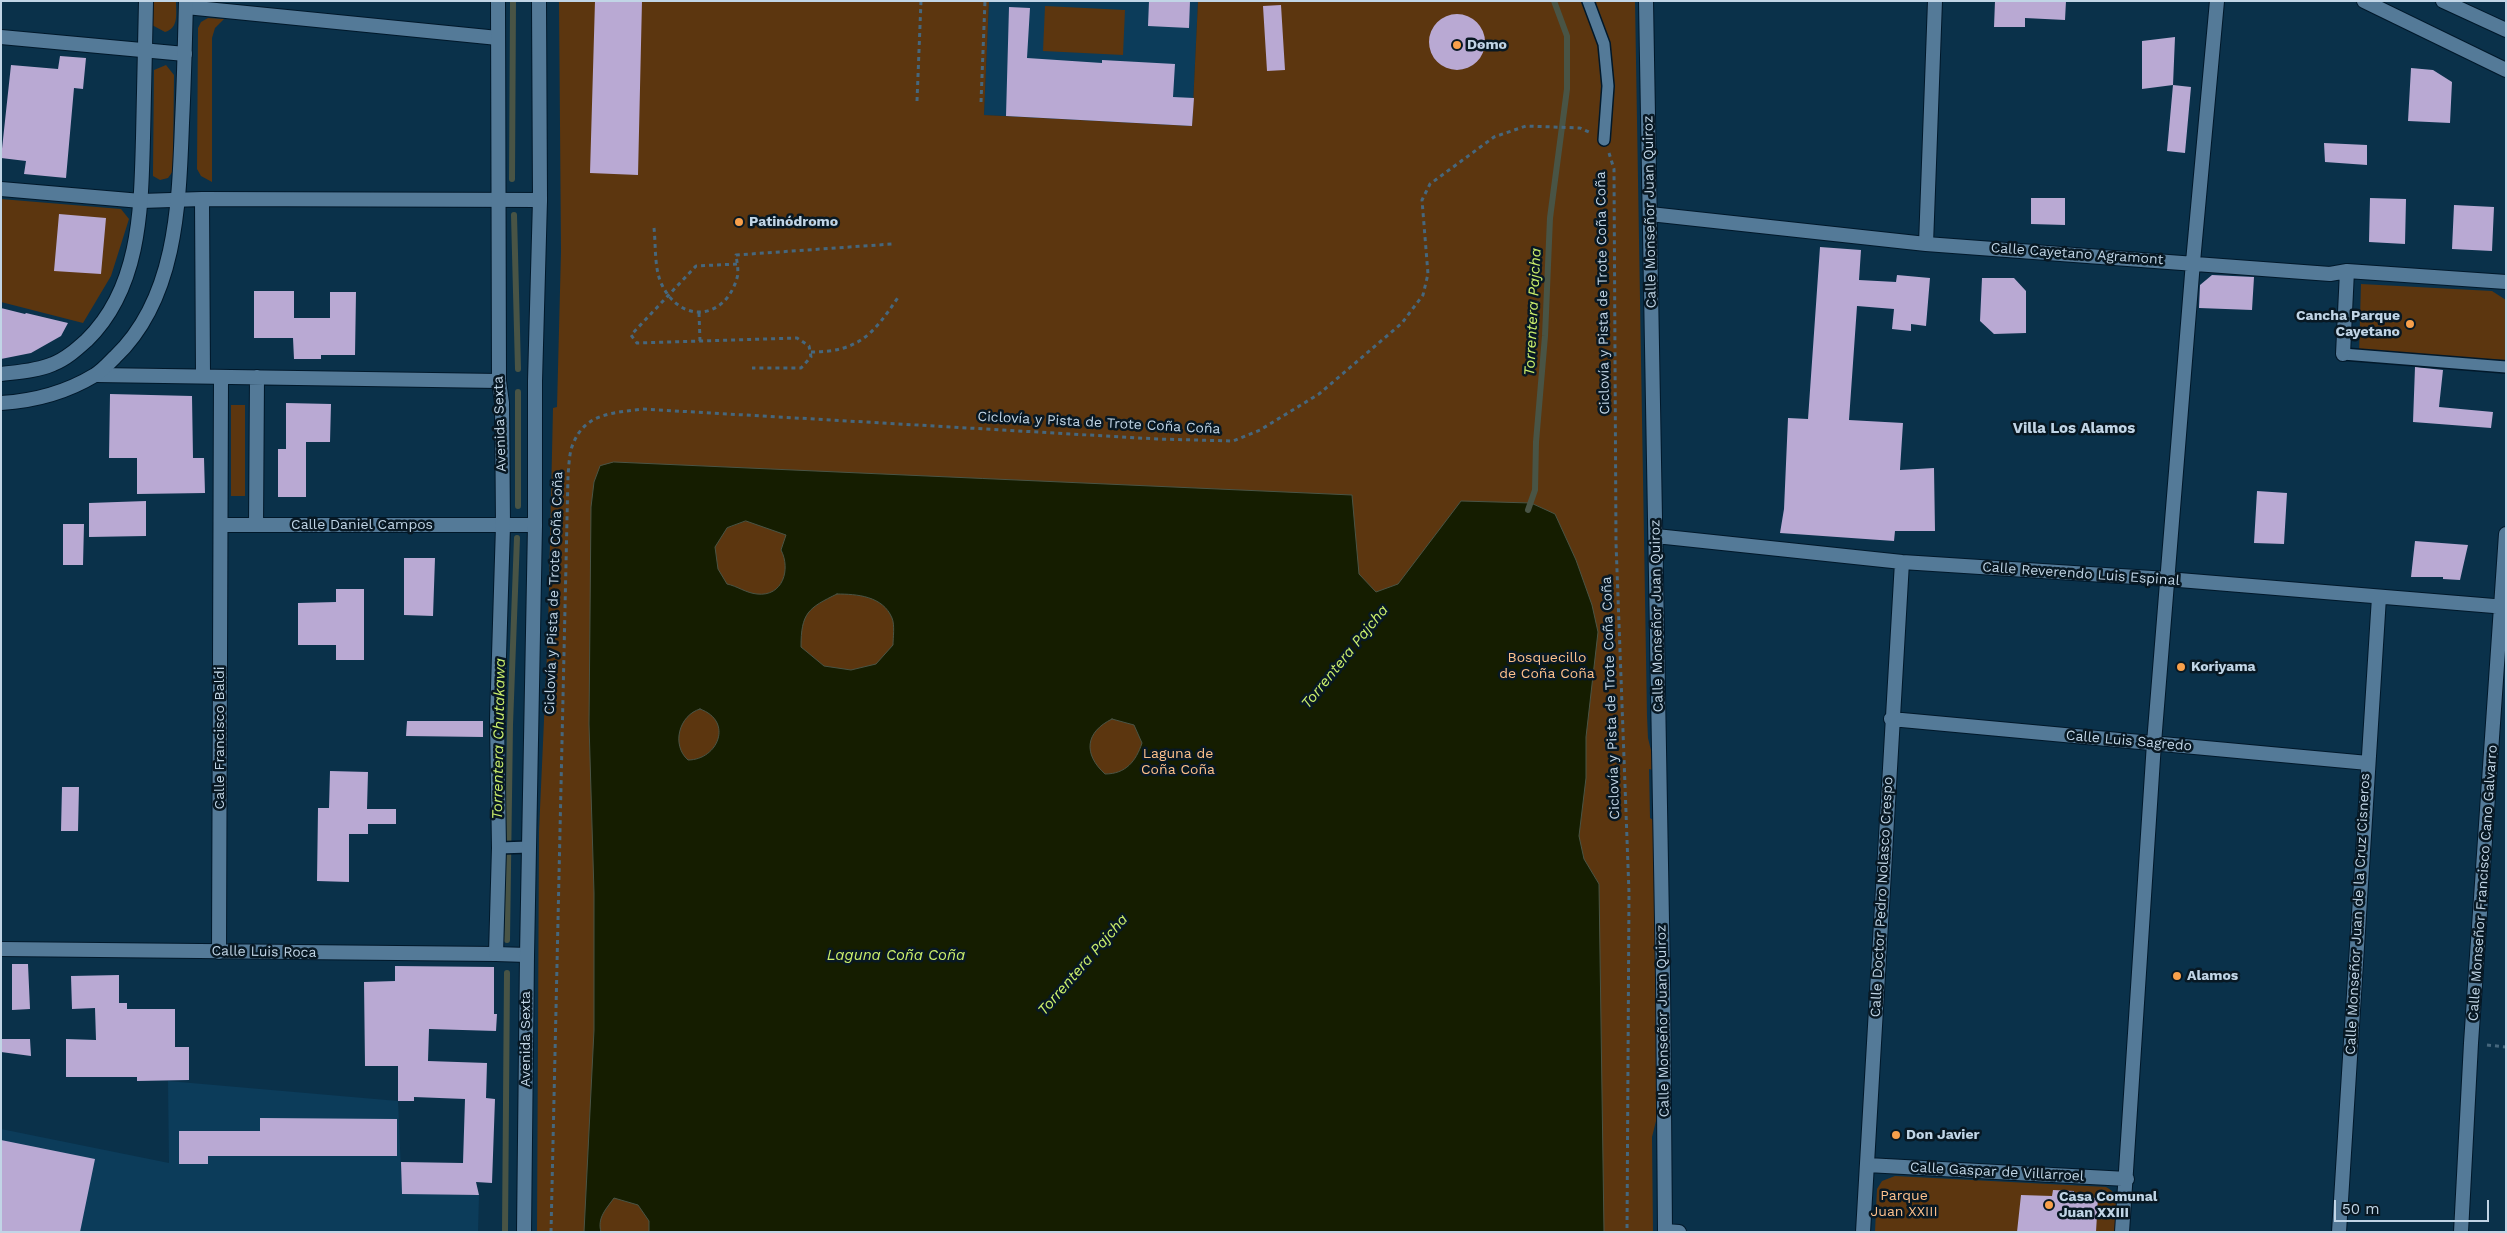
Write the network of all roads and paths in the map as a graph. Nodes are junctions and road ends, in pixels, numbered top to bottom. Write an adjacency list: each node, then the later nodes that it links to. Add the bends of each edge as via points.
1 (146, 1): 16 (street)
2 (498, 1): 15 (street, Avenida Sexta)
3 (539, 1): 25 (street, Avenida Sexta)
4 (921, 1): 19 (path)
5 (985, 1): 20 (path)
6 (1588, 1): 21 (lane, via 1604,44 1608,86)
7 (1646, 1): 28 (street, Calle Monseñor Juan Quiroz)
8 (1935, 1): 31 (street)
9 (2217, 1): 32 (street)
10 (2364, 1): 18 (street)
11 (2444, 1): 13 (street)
12 (186, 4): 15 (street); 17 (street)
13 (2506, 30)
14 (1, 37): 16 (street)
15 (498, 38): 24 (street, Avenida Sexta)
16 (145, 52): 17 (street); 26 (street)
17 (185, 54): 27 (street)
18 (2506, 70)
19 (917, 100)
20 (981, 102)
21 (1604, 140): 73 (path, Ciclovía y Pista de Trote Coña Coña, via 1580,128 1526,126 1494,137 1430,184 1422,200 1428,274 1423,295 1402,322 1319,394 1260,430 1233,441 642,409 587,421 572,444 568,475); 74 (path, Ciclovía y Pista de Trote Coña Coña, via 1614,169 1616,543 1629,893)
22 (1, 189): 26 (street)
23 (202, 199): 24 (street); 27 (street); 46 (street)
24 (502, 200): 25 (street); 49 (street, Avenida Sexta)
25 (540, 200): 53 (street, Avenida Sexta, via 535,381)
26 (141, 201): 27 (street); 44 (street, via 132,262 117,299 97,330 74,352 54,364)
27 (180, 201): 45 (street, via 173,237 151,304 138,331)
28 (1650, 214): 31 (street, Calle Cayetano Agramont); 55 (street, Calle Monseñor Juan Quiroz)
29 (654, 228): 36 (path, via 657,266)
30 (892, 244): 33 (path, via 736,256)
31 (1926, 244): 32 (street, Calle Cayetano Agramont)
32 (2193, 262): 34 (street, Calle Cayetano Agramont, via 2330,274); 57 (street)
33 (737, 264): 36 (path, via 696,266); 38 (path, via 738,277 720,306)
34 (2346, 271): 35 (street, Calle Cayetano Agramont); 41 (street)
35 (2506, 282)
36 (668, 296): 38 (path, via 685,310); 39 (path, via 631,335 637,343)
37 (899, 296): 40 (path, via 877,328 860,342 830,352)
38 (699, 313): 39 (path)
39 (700, 341): 40 (path, via 797,338 806,342)
40 (811, 352): 43 (path, via 809,362 801,368)
41 (2343, 354): 42 (lane)
42 (2506, 367)
43 (752, 368)
44 (1, 374)
45 (97, 374): 46 (street); 50 (street, via 60,392)
46 (203, 376): 47 (street)
47 (221, 377): 48 (street); 51 (street, Calle Francisco Baldi)
48 (257, 377): 49 (street); 52 (street)
49 (499, 381): 53 (street, Avenida Sexta)
50 (1, 403)
51 (221, 525): 52 (street, Calle Daniel Campos); 66 (street, Calle Francisco Baldi)
52 (256, 525): 53 (street, Calle Daniel Campos)
53 (518, 525): 63 (street, Avenida Sexta); 64 (street, Avenida Sexta, via 497,720)
54 (2506, 534): 59 (street, Calle Monseñor Francisco Cano Galvarro)
55 (1656, 536): 56 (street, Calle Reverendo Luis Espinal); 71 (street, Calle Monseñor Juan Quiroz)
56 (1902, 562): 57 (street, Calle Reverendo Luis Espinal); 60 (street, Calle Doctor Pedro Nolasco Crespo)
57 (2167, 579): 58 (street, Calle Reverendo Luis Espinal); 61 (street)
58 (2379, 597): 59 (street, Calle Reverendo Luis Espinal); 62 (street, Calle Monseñor Juan de la Cruz Cisneros)
59 (2504, 607): 78 (street, Calle Monseñor Francisco Cano Galvarro, via 2471,1044)
60 (1891, 719): 61 (street, Calle Luis Sagredo); 69 (street, Calle Doctor Pedro Nolasco Crespo)
61 (2154, 743): 62 (street, Calle Luis Sagredo); 70 (street)
62 (2368, 763): 77 (street, Calle Monseñor Juan de la Cruz Cisneros)
63 (522, 847): 64 (lane); 68 (street, Avenida Sexta)
64 (501, 848): 67 (street, Avenida Sexta)
65 (1, 949): 66 (street, Calle Luis Roca)
66 (218, 952): 67 (street, Calle Luis Roca)
67 (496, 954): 68 (street, Calle Luis Roca)
68 (527, 955): 72 (street, Avenida Sexta)
69 (1867, 1165): 70 (street, Calle Gaspar de Villarroel); 75 (street, Calle Doctor Pedro Nolasco Crespo)
70 (2127, 1179): 76 (street)
71 (1670, 1231)
72 (524, 1232)
73 (550, 1232)
74 (1627, 1232)
75 (1863, 1232)
76 (2122, 1232)
77 (2339, 1232)
78 (2461, 1232)

